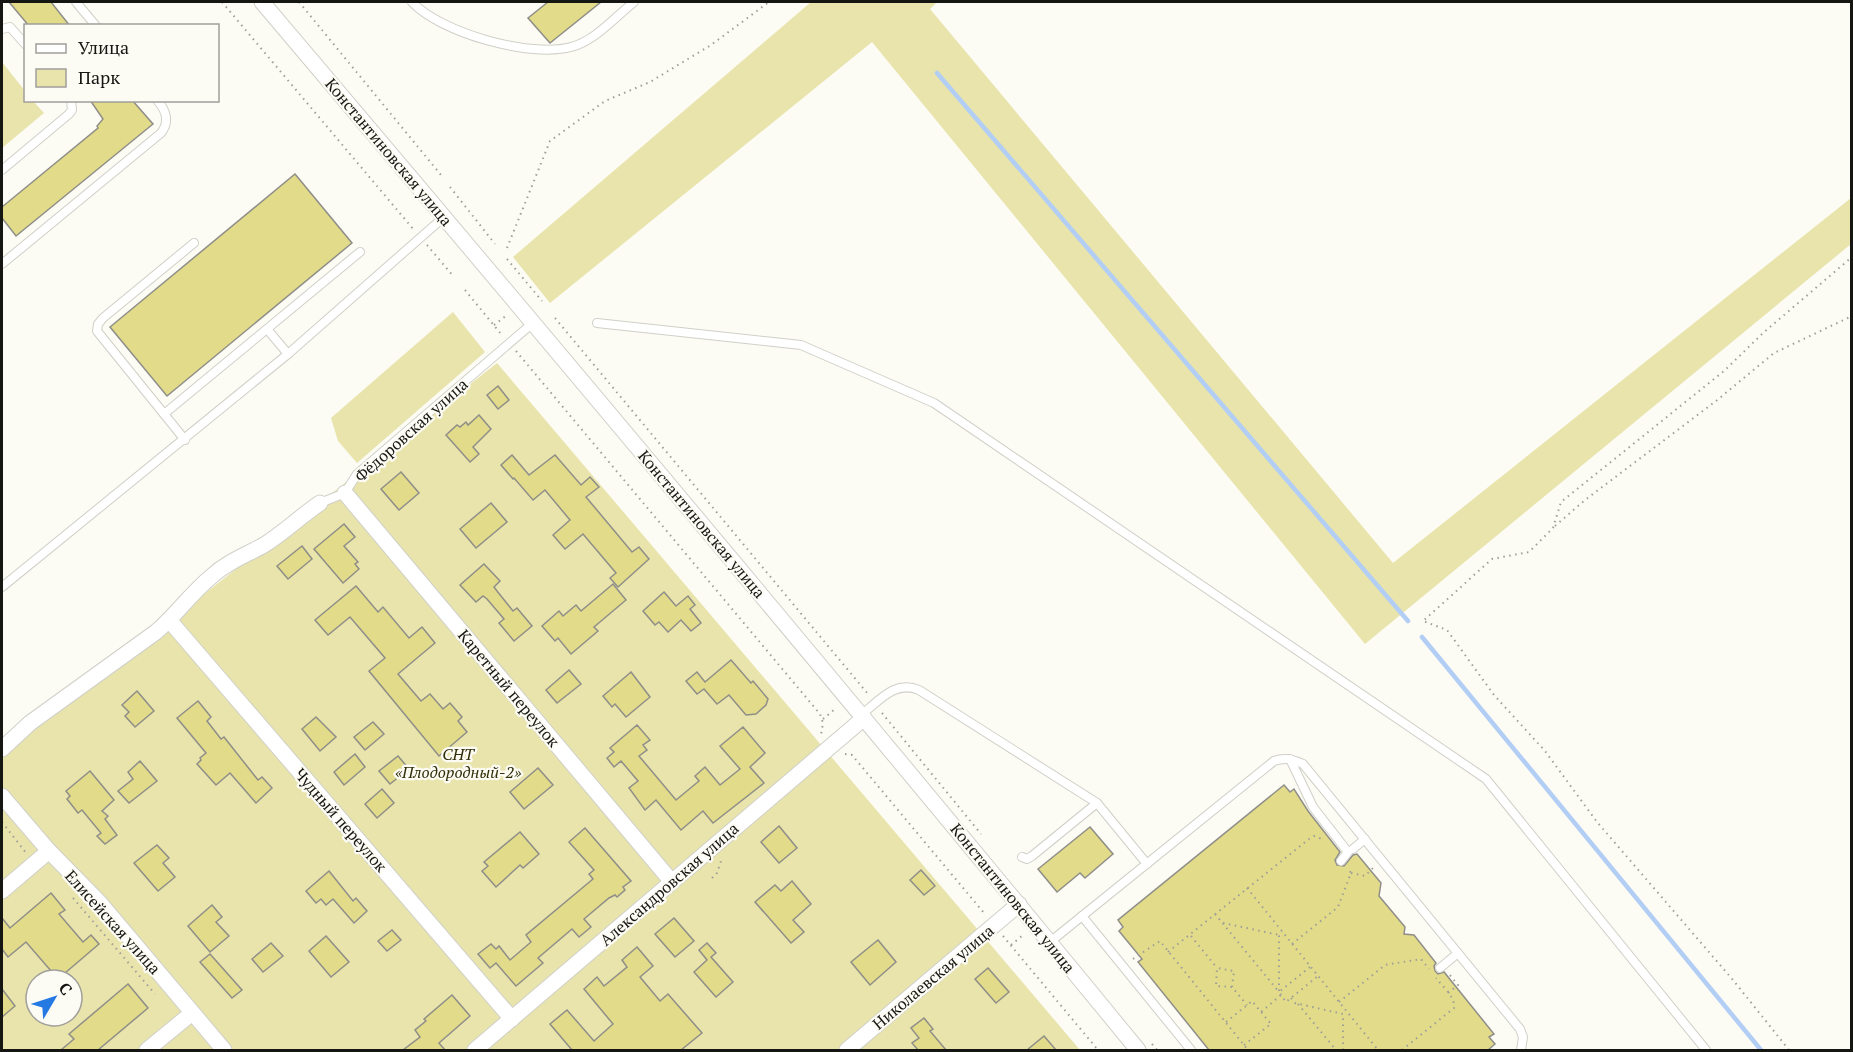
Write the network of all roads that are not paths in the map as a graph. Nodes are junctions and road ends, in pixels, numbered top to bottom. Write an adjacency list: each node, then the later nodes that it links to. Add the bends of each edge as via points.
1 (76, 2): 5 (lane)
2 (262, 2): 11 (street, Константиновская улица)
3 (412, 2): 4 (lane, via 451,28 483,40 545,50 583,42)
4 (634, 2)
5 (94, 24)
6 (2, 29): 7 (lane, via 9,27)
7 (24, 43)
8 (71, 102): 10 (lane, via 69,114)
9 (158, 102): 14 (lane, via 166,112 161,133)
10 (2, 170)
11 (444, 217): 15 (street, Константиновская улица); 18 (lane)
12 (194, 243): 19 (lane, via 98,324 102,338)
13 (360, 252): 17 (lane)
14 (3, 259)
15 (534, 322): 21 (lane, Фёдоровская улица, via 357,474); 25 (street, Константиновская улица)
16 (597, 323): 52 (lane, via 801,345 934,403 1486,780)
17 (267, 329): 18 (lane); 19 (lane)
18 (288, 354): 20 (lane)
19 (164, 414): 20 (lane)
20 (185, 440): 23 (lane)
21 (345, 493): 22 (lane, Фёдоровская улица); 36 (street, Каретный переулок)
22 (320, 503): 24 (street, Фёдоровская улица, via 265,544 212,575)
23 (2, 587)
24 (169, 620): 26 (street, Фёдоровская улица, via 30,723); 44 (street, Чудный переулок)
25 (863, 716): 29 (lane, via 894,689 911,686); 36 (street, Александровская улица); 38 (street, Константиновская улица)
26 (2, 749)
27 (1290, 759): 30 (lane, via 1303,764); 34 (lane, via 1313,807 1347,849 1348,855); 35 (lane, via 1274,761)
28 (2, 796): 32 (street, Елисейская улица)
29 (1097, 803): 33 (lane, via 1032,856); 35 (lane)
30 (1365, 840): 31 (lane); 41 (lane)
31 (1353, 849)
32 (49, 851): 37 (street); 43 (street, Елисейская улица, via 100,903)
33 (1022, 857)
34 (1341, 861)
35 (1147, 864): 39 (lane)
36 (672, 882): 44 (street, Александровская улица)
37 (2, 891)
38 (1019, 904): 40 (street, Константиновская улица); 48 (street, Николаевская улица)
39 (1082, 916): 40 (lane); 50 (lane)
40 (1050, 942): 49 (street, Константиновская улица)
41 (1458, 953): 42 (lane); 51 (lane, via 1520,1029)
42 (1440, 968)
43 (192, 1013): 45 (street); 46 (street, Елисейская улица)
44 (512, 1019): 47 (street, Александровская улица)
45 (147, 1050)
46 (224, 1050)
47 (475, 1050)
48 (847, 1050)
49 (1138, 1050)
50 (1191, 1050)
51 (1521, 1050)
52 (1706, 1050)

